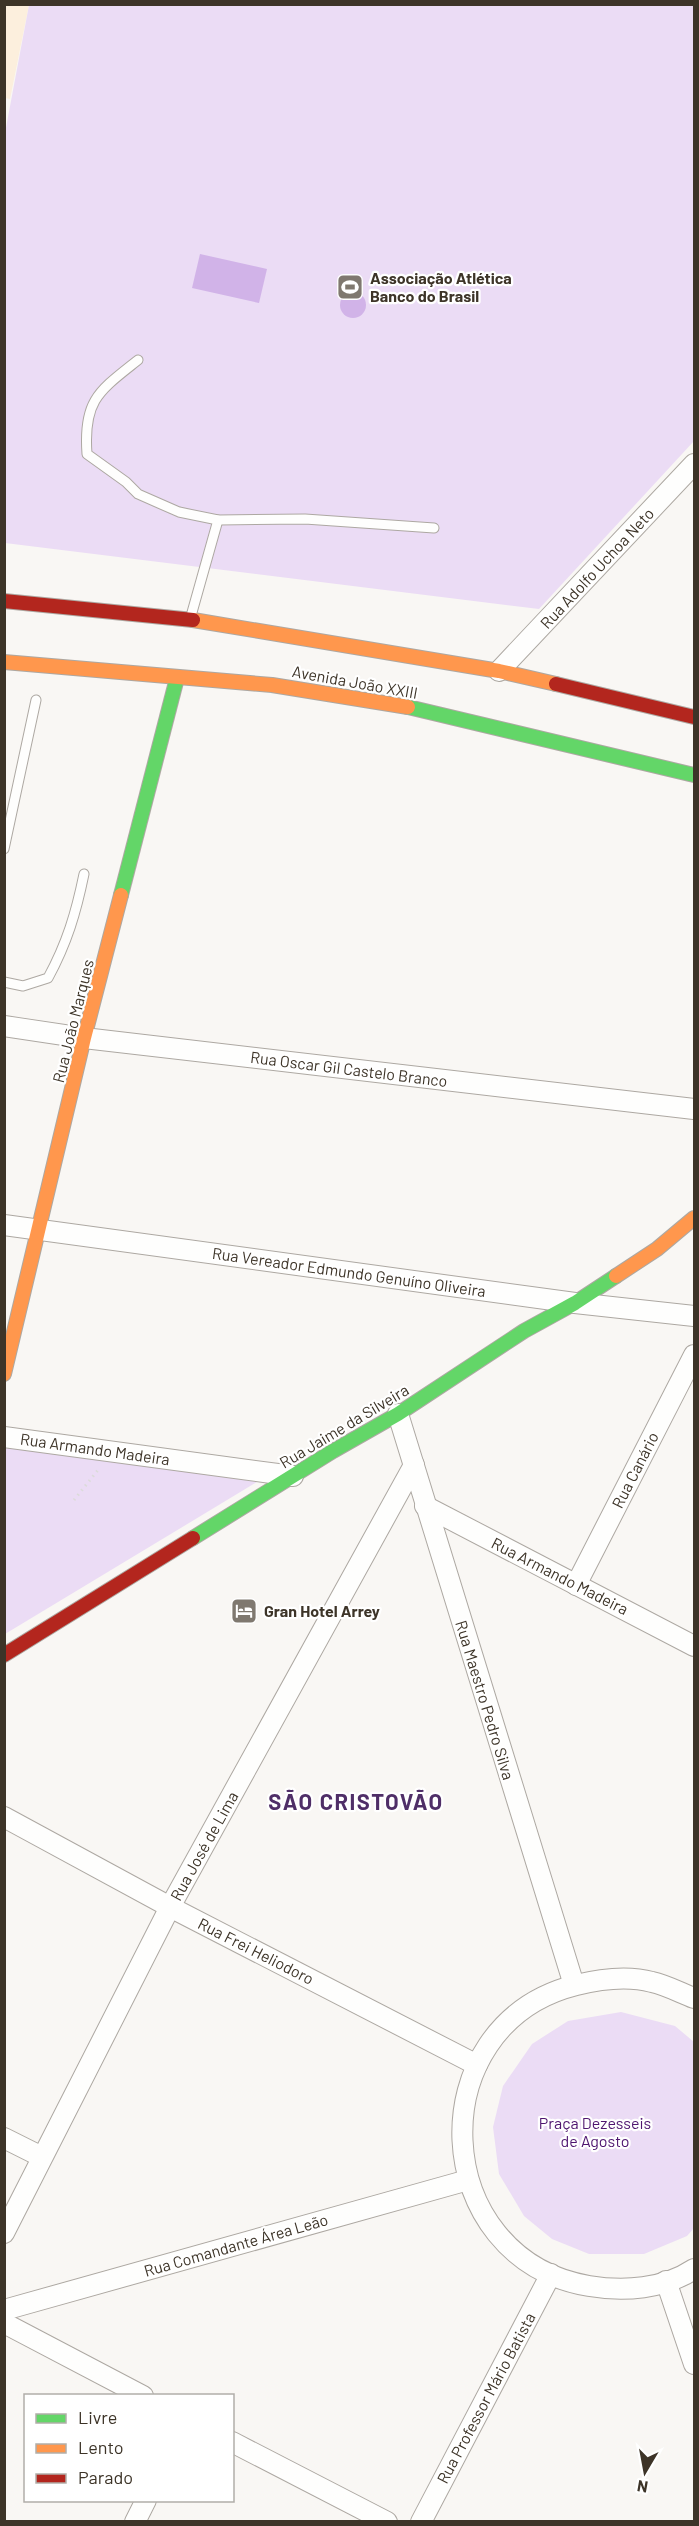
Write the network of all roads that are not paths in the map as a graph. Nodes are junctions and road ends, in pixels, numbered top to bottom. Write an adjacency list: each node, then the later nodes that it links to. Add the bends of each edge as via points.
1 (138, 360): 3 (lane, via 97,393 89,412 87,454 138,494 180,512)
2 (694, 464): 8 (street, Rua Adolfo Uchoa Neto)
3 (219, 520): 4 (lane, via 305,519); 6 (lane)
4 (434, 528)
5 (4, 601): 6 (street)
6 (190, 619): 8 (street)
7 (4, 662): 9 (street, Avenida João XXIII)
8 (499, 671): 11 (street)
9 (177, 678): 12 (street, Avenida João XXIII, via 272,685 407,706); 17 (street, Rua João Marques)
10 (36, 700): 13 (lane)
11 (694, 717)
12 (694, 775)
13 (4, 849)
14 (84, 874): 15 (lane, via 64,948 48,978 23,986)
15 (4, 982)
16 (4, 1026): 17 (street, Rua Oscar Gil Castelo Branco)
17 (84, 1038): 18 (street, Rua Oscar Gil Castelo Branco); 21 (street, Rua João Marques)
18 (694, 1109)
19 (694, 1218): 22 (street, Rua Jaime da Silveira, via 657,1249)
20 (4, 1225): 21 (street, Rua Vereador Edmundo Genuíno Oliveira)
21 (40, 1229): 22 (street, Rua Vereador Edmundo Genuíno Oliveira); 25 (street, Rua João Marques)
22 (575, 1303): 23 (street, Rua Vereador Edmundo Genuíno Oliveira); 26 (street, Rua Jaime da Silveira, via 524,1331)
23 (694, 1316)
24 (694, 1355): 31 (street, Rua Canário)
25 (4, 1374)
26 (398, 1414): 28 (street, Rua Maestro Pedro Silva); 29 (street, Rua Jaime da Silveira)
27 (4, 1437): 29 (street, Rua Armando Madeira)
28 (414, 1465): 30 (street, Rua Maestro Pedro Silva); 35 (street, Rua José de Lima)
29 (293, 1476): 33 (street, Rua Jaime da Silveira)
30 (425, 1506): 31 (street, Rua Armando Madeira); 36 (street, Rua Maestro Pedro Silva)
31 (576, 1585): 32 (street, Rua Armando Madeira)
32 (694, 1646)
33 (4, 1655)
34 (4, 1817): 35 (street, Rua Frei Heliodoro)
35 (170, 1907): 38 (street, Rua Frei Heliodoro); 40 (street, Rua José de Lima)
36 (574, 1985): 37 (street, via 603,1978 651,1981); 38 (street, via 555,1990 521,2010 493,2038)
37 (694, 1998)
38 (477, 2065): 41 (street, via 462,2108 461,2145)
39 (4, 2138): 40 (street)
40 (42, 2157): 42 (street, Rua José de Lima)
41 (468, 2180): 44 (street, via 483,2214 506,2243); 46 (street, Rua Comandante Área Leão)
42 (4, 2233)
43 (694, 2269): 45 (street)
44 (551, 2274): 45 (street, via 572,2283 612,2290); 54 (street, Rua Professor Mário Batista)
45 (666, 2281): 48 (street)
46 (4, 2310)
47 (4, 2323): 49 (street)
48 (694, 2364)
49 (139, 2394)
50 (234, 2443): 53 (street)
51 (145, 2502): 52 (street)
52 (135, 2522)
53 (387, 2522)
54 (421, 2522)

